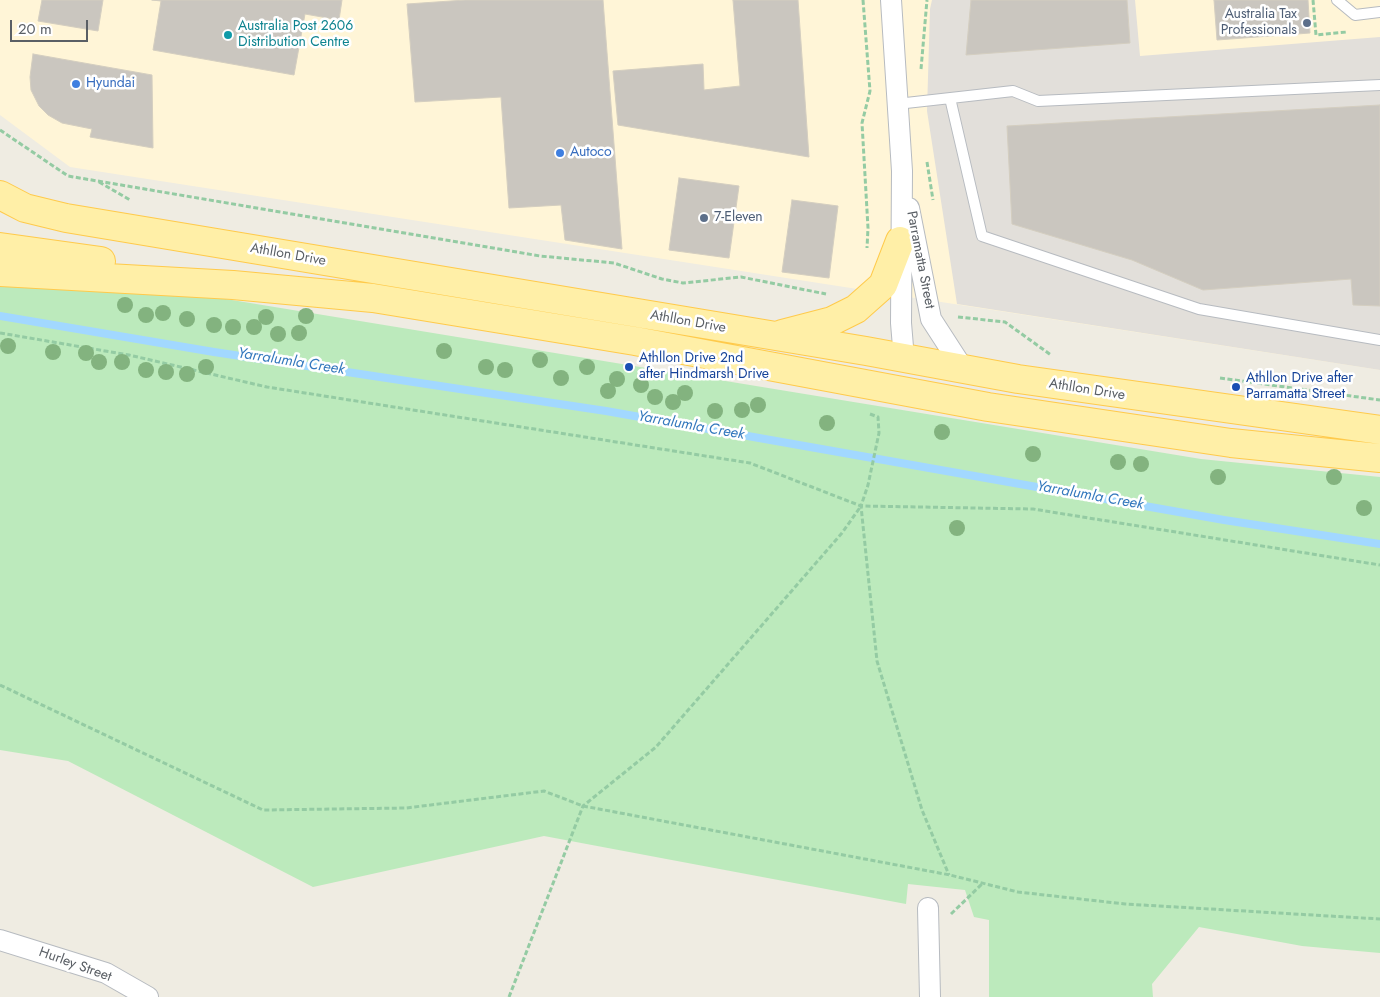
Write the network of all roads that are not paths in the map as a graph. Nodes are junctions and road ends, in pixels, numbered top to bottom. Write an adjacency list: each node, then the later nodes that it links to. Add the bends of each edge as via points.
1 (891, 0): 6 (street, Parramatta Street)
2 (1337, 0): 3 (lane, via 1355,15)
3 (1380, 12)
4 (1380, 85): 5 (lane, via 1038,101 1013,91)
5 (950, 98): 6 (lane); 14 (lane, via 982,236 1199,309)
6 (897, 104): 7 (street, Parramatta Street)
7 (902, 171): 9 (street, Parramatta Street); 16 (street, Parramatta Street, via 931,319)
8 (0, 194): 13 (main road, Athllon Drive, via 25,208 66,218)
9 (900, 241): 13 (main road, via 883,285 856,309 832,321); 15 (street, Parramatta Street)
10 (0, 248): 12 (main road, Athllon Drive, via 130,264)
11 (0, 272): 12 (main road, Athllon Drive)
12 (233, 285): 17 (main road, Athllon Drive, via 373,298 635,341)
13 (771, 337): 15 (main road, Athllon Drive)
14 (1380, 340)
15 (904, 359): 16 (main road, Athllon Drive); 17 (main road, via 915,376 955,389)
16 (964, 370): 18 (main road, Athllon Drive)
17 (988, 407): 19 (main road, Athllon Drive, via 1231,443)
18 (1380, 430)
19 (1380, 458)
20 (928, 908): 23 (street)
21 (0, 940): 22 (street, Hurley Street, via 106,973)
22 (148, 997)
23 (930, 997)

